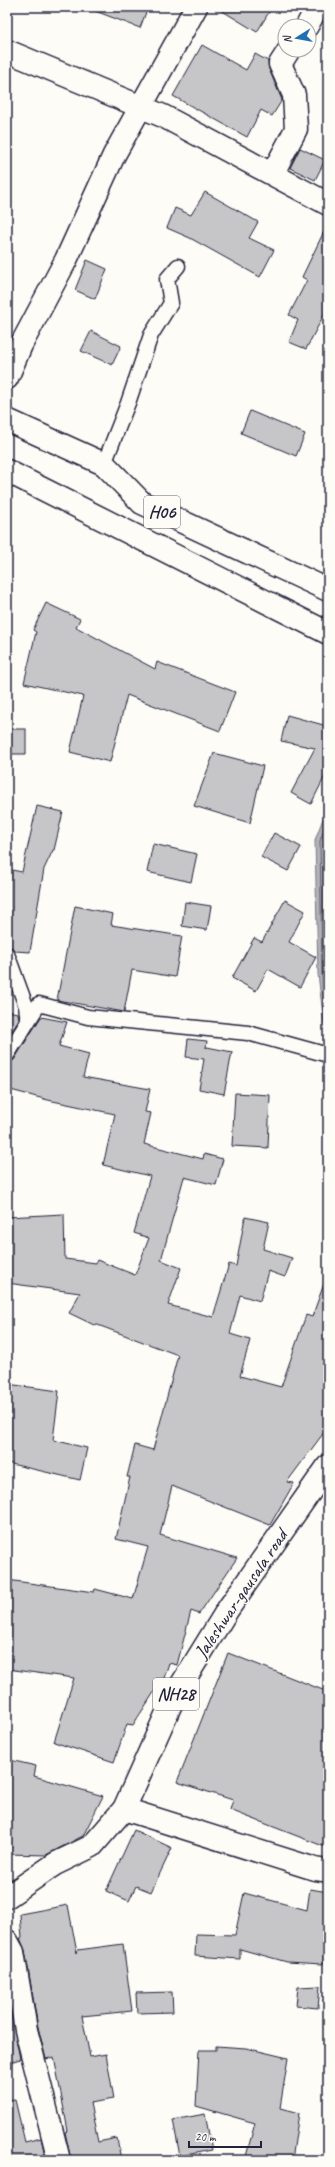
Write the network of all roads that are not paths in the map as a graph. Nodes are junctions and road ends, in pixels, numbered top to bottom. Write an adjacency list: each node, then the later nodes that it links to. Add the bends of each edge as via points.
1 (196, 7): 4 (main road)
2 (7, 52): 4 (main road)
3 (283, 58): 5 (main road, via 280,64 294,95 296,129)
4 (142, 108): 5 (main road, via 163,116); 8 (main road, via 114,155 66,260 20,345)
5 (273, 173): 6 (main road)
6 (328, 204)
7 (178, 266): 10 (lane, via 167,279 171,303 151,335)
8 (7, 378)
9 (7, 420): 10 (main road, H06)
10 (104, 464): 12 (main road, H06, via 142,503)
11 (7, 471): 13 (main road, H06)
12 (328, 590)
13 (328, 633)
14 (7, 954): 15 (lane, via 26,1006)
15 (28, 1022): 16 (lane); 17 (lane, via 39,1004 88,1017 248,1033)
16 (7, 1055)
17 (328, 1055)
18 (328, 1466): 19 (main road, Jaleshwar-gausala road / NH28, via 228,1609 175,1695)
19 (124, 1810): 20 (main road); 21 (main road, Jaleshwar-gausala road / NH28, via 92,1846 55,1864)
20 (328, 1871)
21 (7, 1897)
22 (7, 1941): 23 (main road, via 12,1952 26,2030)
23 (59, 2160)

